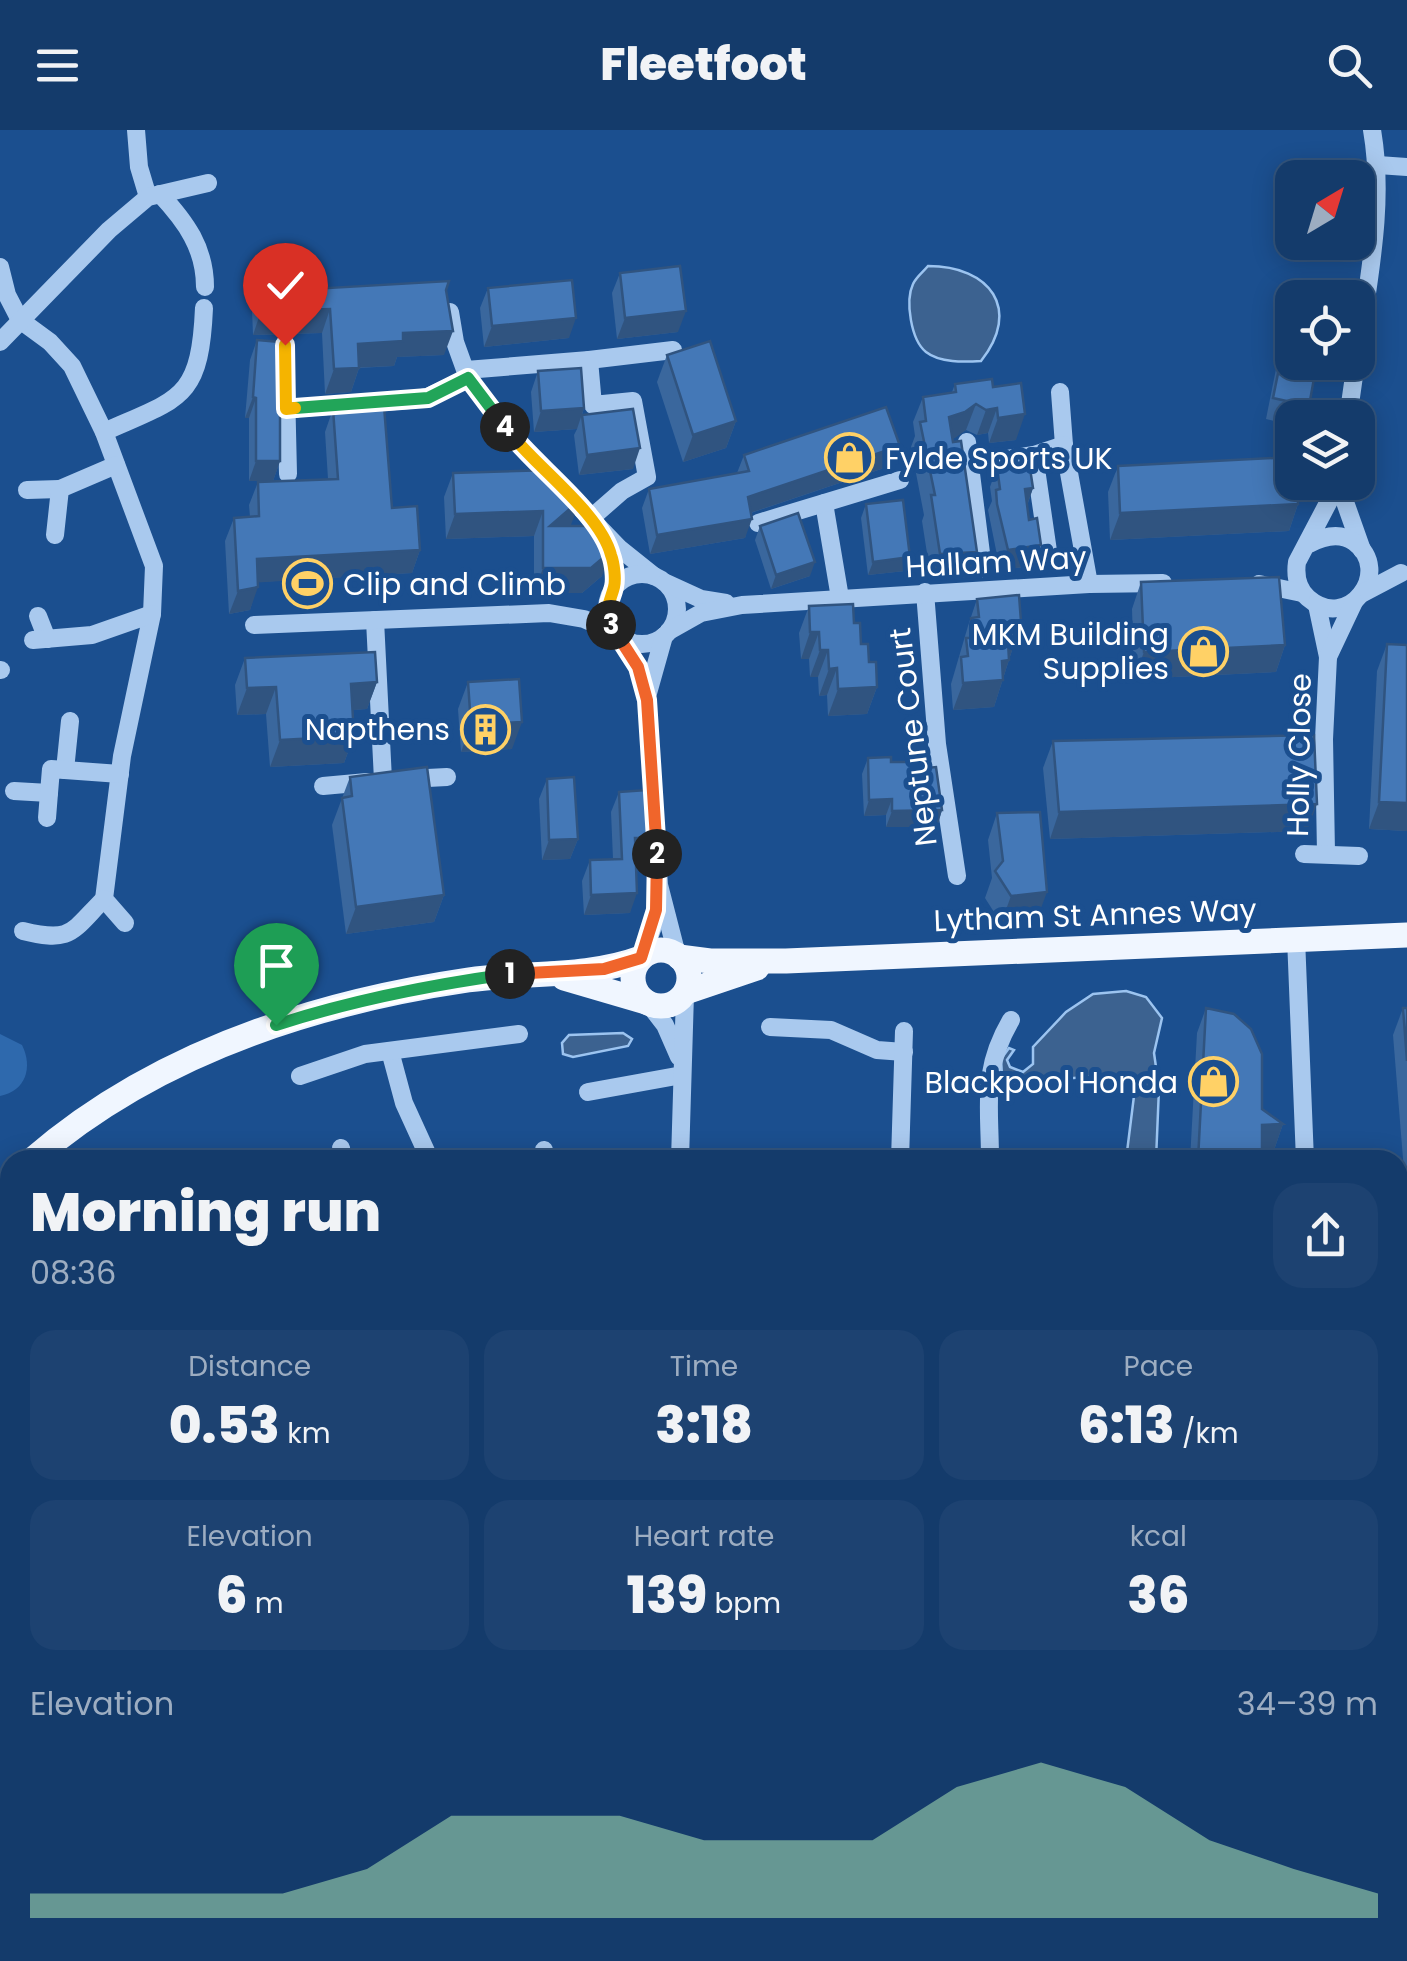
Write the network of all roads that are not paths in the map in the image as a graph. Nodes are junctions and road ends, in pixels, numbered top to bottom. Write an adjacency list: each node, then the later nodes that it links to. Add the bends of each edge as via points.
1 (136, 130): 6 (street, via 139,167)
2 (1372, 130): 3 (street)
3 (1378, 165): 4 (street); 8 (street)
4 (1407, 167)
5 (208, 183): 6 (street)
6 (154, 196): 9 (street, via 192,234); 12 (street, via 109,230)
7 (0, 267): 12 (street)
8 (1369, 280)
9 (205, 287)
10 (204, 308): 20 (street, via 201,356 185,387 172,402)
11 (450, 312): 17 (street)
12 (20, 320): 13 (street); 20 (street, via 72,366)
13 (0, 342)
14 (285, 345): 19 (street)
15 (673, 350): 16 (street)
16 (589, 360): 17 (street); 33 (street, via 593,405 632,401 648,477)
17 (467, 374): 19 (street, via 428,398); 33 (street, via 517,442)
18 (1060, 392): 22 (street)
19 (286, 409): 26 (street)
20 (104, 432): 25 (street)
21 (967, 442): 24 (street)
22 (1064, 445): 23 (street); 44 (street)
23 (1034, 454): 24 (street); 38 (street)
24 (970, 464): 40 (street)
25 (116, 465): 28 (street); 52 (street, via 154,566)
26 (288, 474)
27 (900, 480): 32 (street)
28 (60, 489): 29 (street); 35 (street)
29 (28, 490)
30 (1331, 500): 36 (street)
31 (1345, 500): 37 (street)
32 (824, 503): 34 (street); 47 (street)
33 (590, 519): 42 (street, Hallam Way); 45 (street, via 612,556)
34 (758, 523)
35 (56, 535)
36 (1309, 544): 37 (street, via 1343,537); 39 (street)
37 (1365, 554): 41 (street); 48 (street, via 1370,572)
38 (1050, 558)
39 (1297, 562): 49 (street, via 1297,582); 49 (street, via 1244,583)
40 (983, 569)
41 (1404, 573): 48 (street)
42 (660, 580): 45 (street, via 632,575); 50 (street, Hallam Way, via 701,599); 56 (street, via 677,607)
43 (1180, 583): 44 (street, Hallam Way)
44 (1089, 584): 46 (street, Hallam Way)
45 (612, 590): 51 (street, via 587,606); 57 (street, via 606,610)
46 (924, 592): 47 (street, Hallam Way); 72 (street, Neptune Court)
47 (840, 598): 50 (street, Hallam Way)
48 (1359, 598): 49 (street, via 1341,608); 58 (street, Holly Close)
49 (1310, 599): 58 (street, Holly Close)
50 (742, 604): 56 (street, Hallam Way, via 702,613)
51 (549, 613): 54 (street); 57 (street)
52 (152, 614): 53 (street, via 92,635 40,640); 62 (street)
53 (38, 616)
54 (375, 620): 55 (street); 64 (street)
55 (254, 626)
56 (666, 634): 57 (street, via 647,644); 59 (street)
57 (619, 635): 59 (street)
58 (1328, 657): 69 (street, Holly Close)
59 (647, 700): 73 (street)
60 (70, 722): 61 (street)
61 (65, 770): 62 (street); 67 (street, via 52,769)
62 (120, 774): 74 (street)
63 (447, 777): 64 (street)
64 (383, 780): 65 (street)
65 (323, 786)
66 (14, 790): 67 (street)
67 (49, 793): 68 (street)
68 (47, 818)
69 (1326, 853): 70 (street, Holly Close); 71 (street, Holly Close)
70 (1304, 854)
71 (1359, 856)
72 (957, 876)
73 (659, 886): 79 (street); 80 (street)
74 (104, 898): 75 (street); 76 (street, via 72,932 52,938)
75 (124, 923)
76 (23, 931)
77 (1407, 935): 78 (main road, Lytham St Annes Way)
78 (1296, 938): 81 (main road, Lytham St Annes Way); 99 (street)
79 (678, 956): 80 (main road, via 659,950); 81 (main road, Lytham St Annes Way); 83 (main road, via 689,974)
80 (642, 958): 82 (main road, via 604,969); 84 (main road, via 633,980)
81 (786, 961): 83 (main road, Lytham St Annes Way)
82 (542, 973): 84 (main road); 94 (main road, via 334,1006 231,1042 154,1077)
83 (685, 993): 84 (main road, via 670,1006); 91 (street)
84 (647, 1003): 91 (street, via 672,1036)
85 (1011, 1020): 98 (street, via 988,1080)
86 (770, 1027): 90 (street, via 831,1030 877,1050)
87 (904, 1031): 90 (street)
88 (519, 1034): 89 (street)
89 (390, 1051): 92 (street); 95 (street)
90 (904, 1052): 97 (street)
91 (682, 1071): 93 (street); 96 (street)
92 (300, 1076)
93 (588, 1092)
94 (46, 1150)
95 (425, 1150)
96 (680, 1150)
97 (900, 1150)
98 (990, 1150)
99 (1305, 1150)

